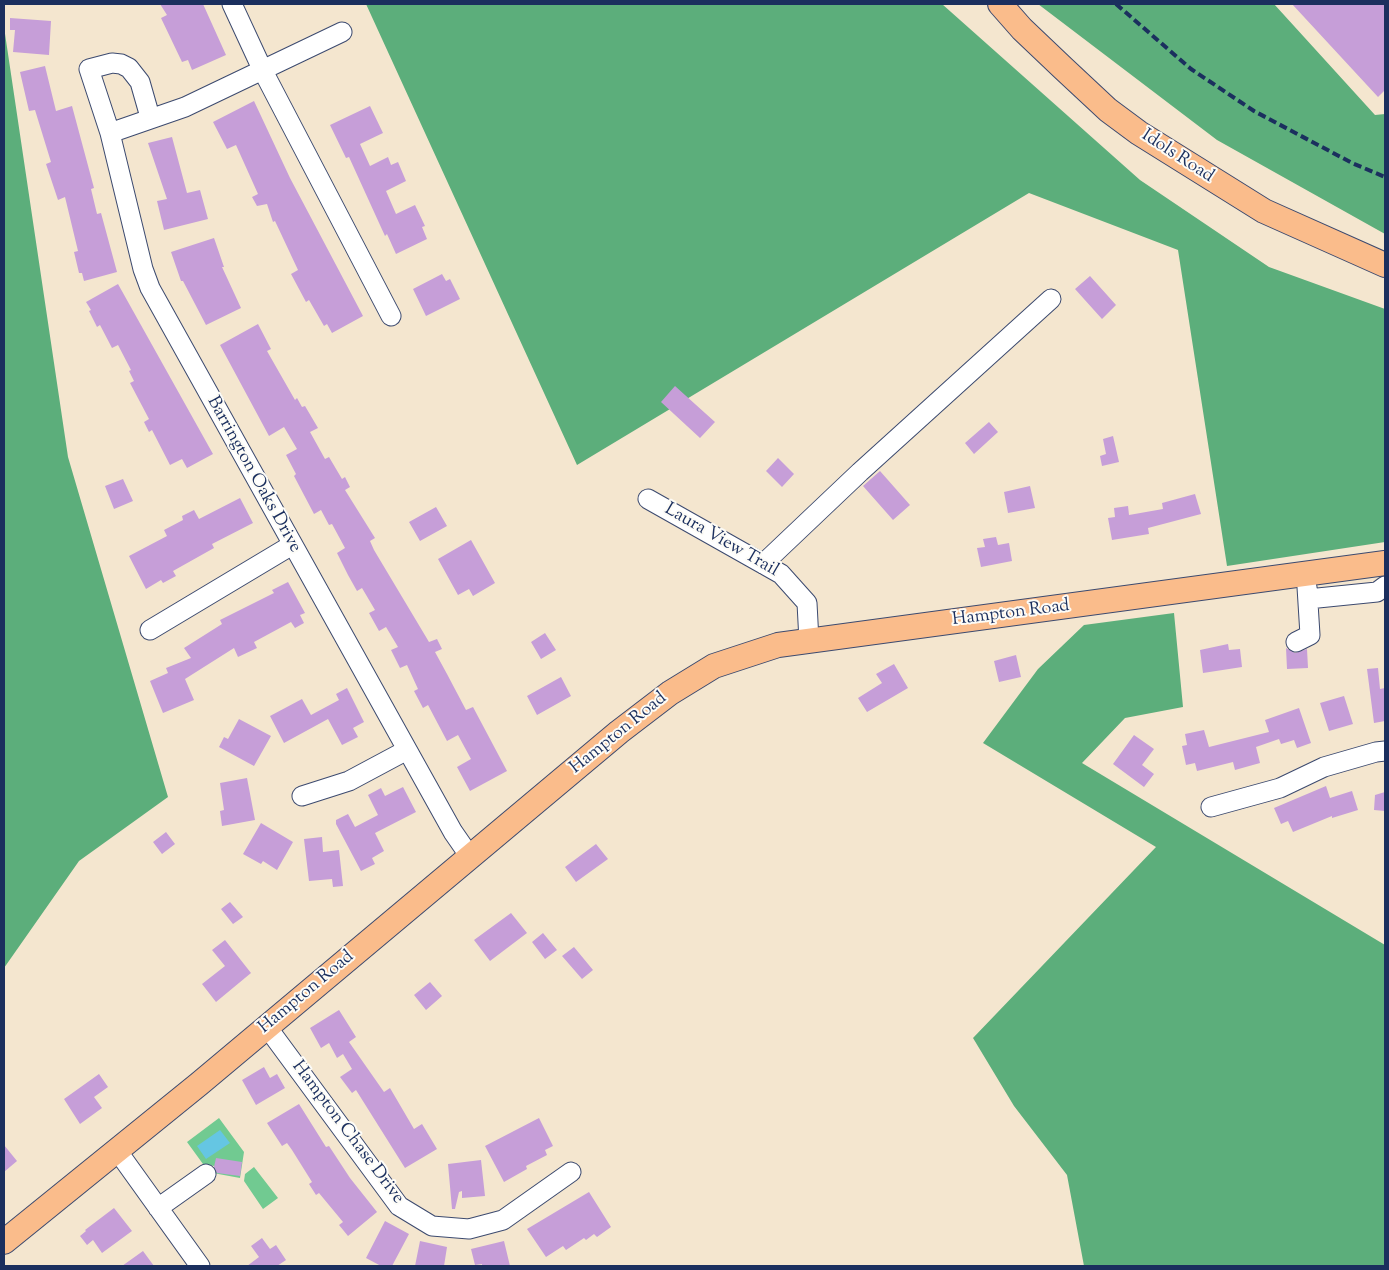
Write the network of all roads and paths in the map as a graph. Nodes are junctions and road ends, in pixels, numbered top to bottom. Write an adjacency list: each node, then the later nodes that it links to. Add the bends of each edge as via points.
1 (232, 4): 4 (street)
2 (1000, 4): 7 (main road, Idols Road, via 1108,110 1139,133 1264,211)
3 (342, 32): 4 (street)
4 (263, 71): 5 (street, via 185,107); 9 (street)
5 (150, 117): 6 (street); 6 (street, Barrington Oaks Drive, via 140,82 129,68 112,64 89,69)
6 (110, 132): 11 (street, Barrington Oaks Drive, via 150,288)
7 (1385, 265)
8 (1052, 299): 13 (street)
9 (391, 316)
10 (648, 499): 13 (street, Laura View Trail)
11 (292, 545): 17 (street); 20 (street, Barrington Oaks Drive)
12 (1385, 563): 14 (main road, Hampton Road)
13 (763, 564): 18 (street, Laura View Trail, via 781,574 807,603)
14 (1305, 575): 16 (street); 18 (main road, Hampton Road)
15 (1385, 586): 16 (street, via 1377,592)
16 (1308, 599): 19 (street, via 1310,635)
17 (150, 630)
18 (808, 641): 24 (main road, Hampton Road, via 778,645 714,666 670,693 619,732)
19 (1296, 642)
20 (407, 750): 22 (street, via 349,780); 24 (street, Barrington Oaks Drive)
21 (1385, 751): 23 (street, via 1324,767 1280,788)
22 (302, 796)
23 (1211, 807)
24 (471, 858): 25 (main road, Hampton Road)
25 (267, 1027): 26 (main road, Hampton Road); 27 (street, Hampton Chase Drive, via 399,1206 432,1226 469,1229 503,1220)
26 (116, 1149): 29 (street); 30 (main road, Hampton Road)
27 (571, 1172)
28 (206, 1174): 29 (street)
29 (158, 1208): 31 (street)
30 (4, 1242)
31 (200, 1266)

